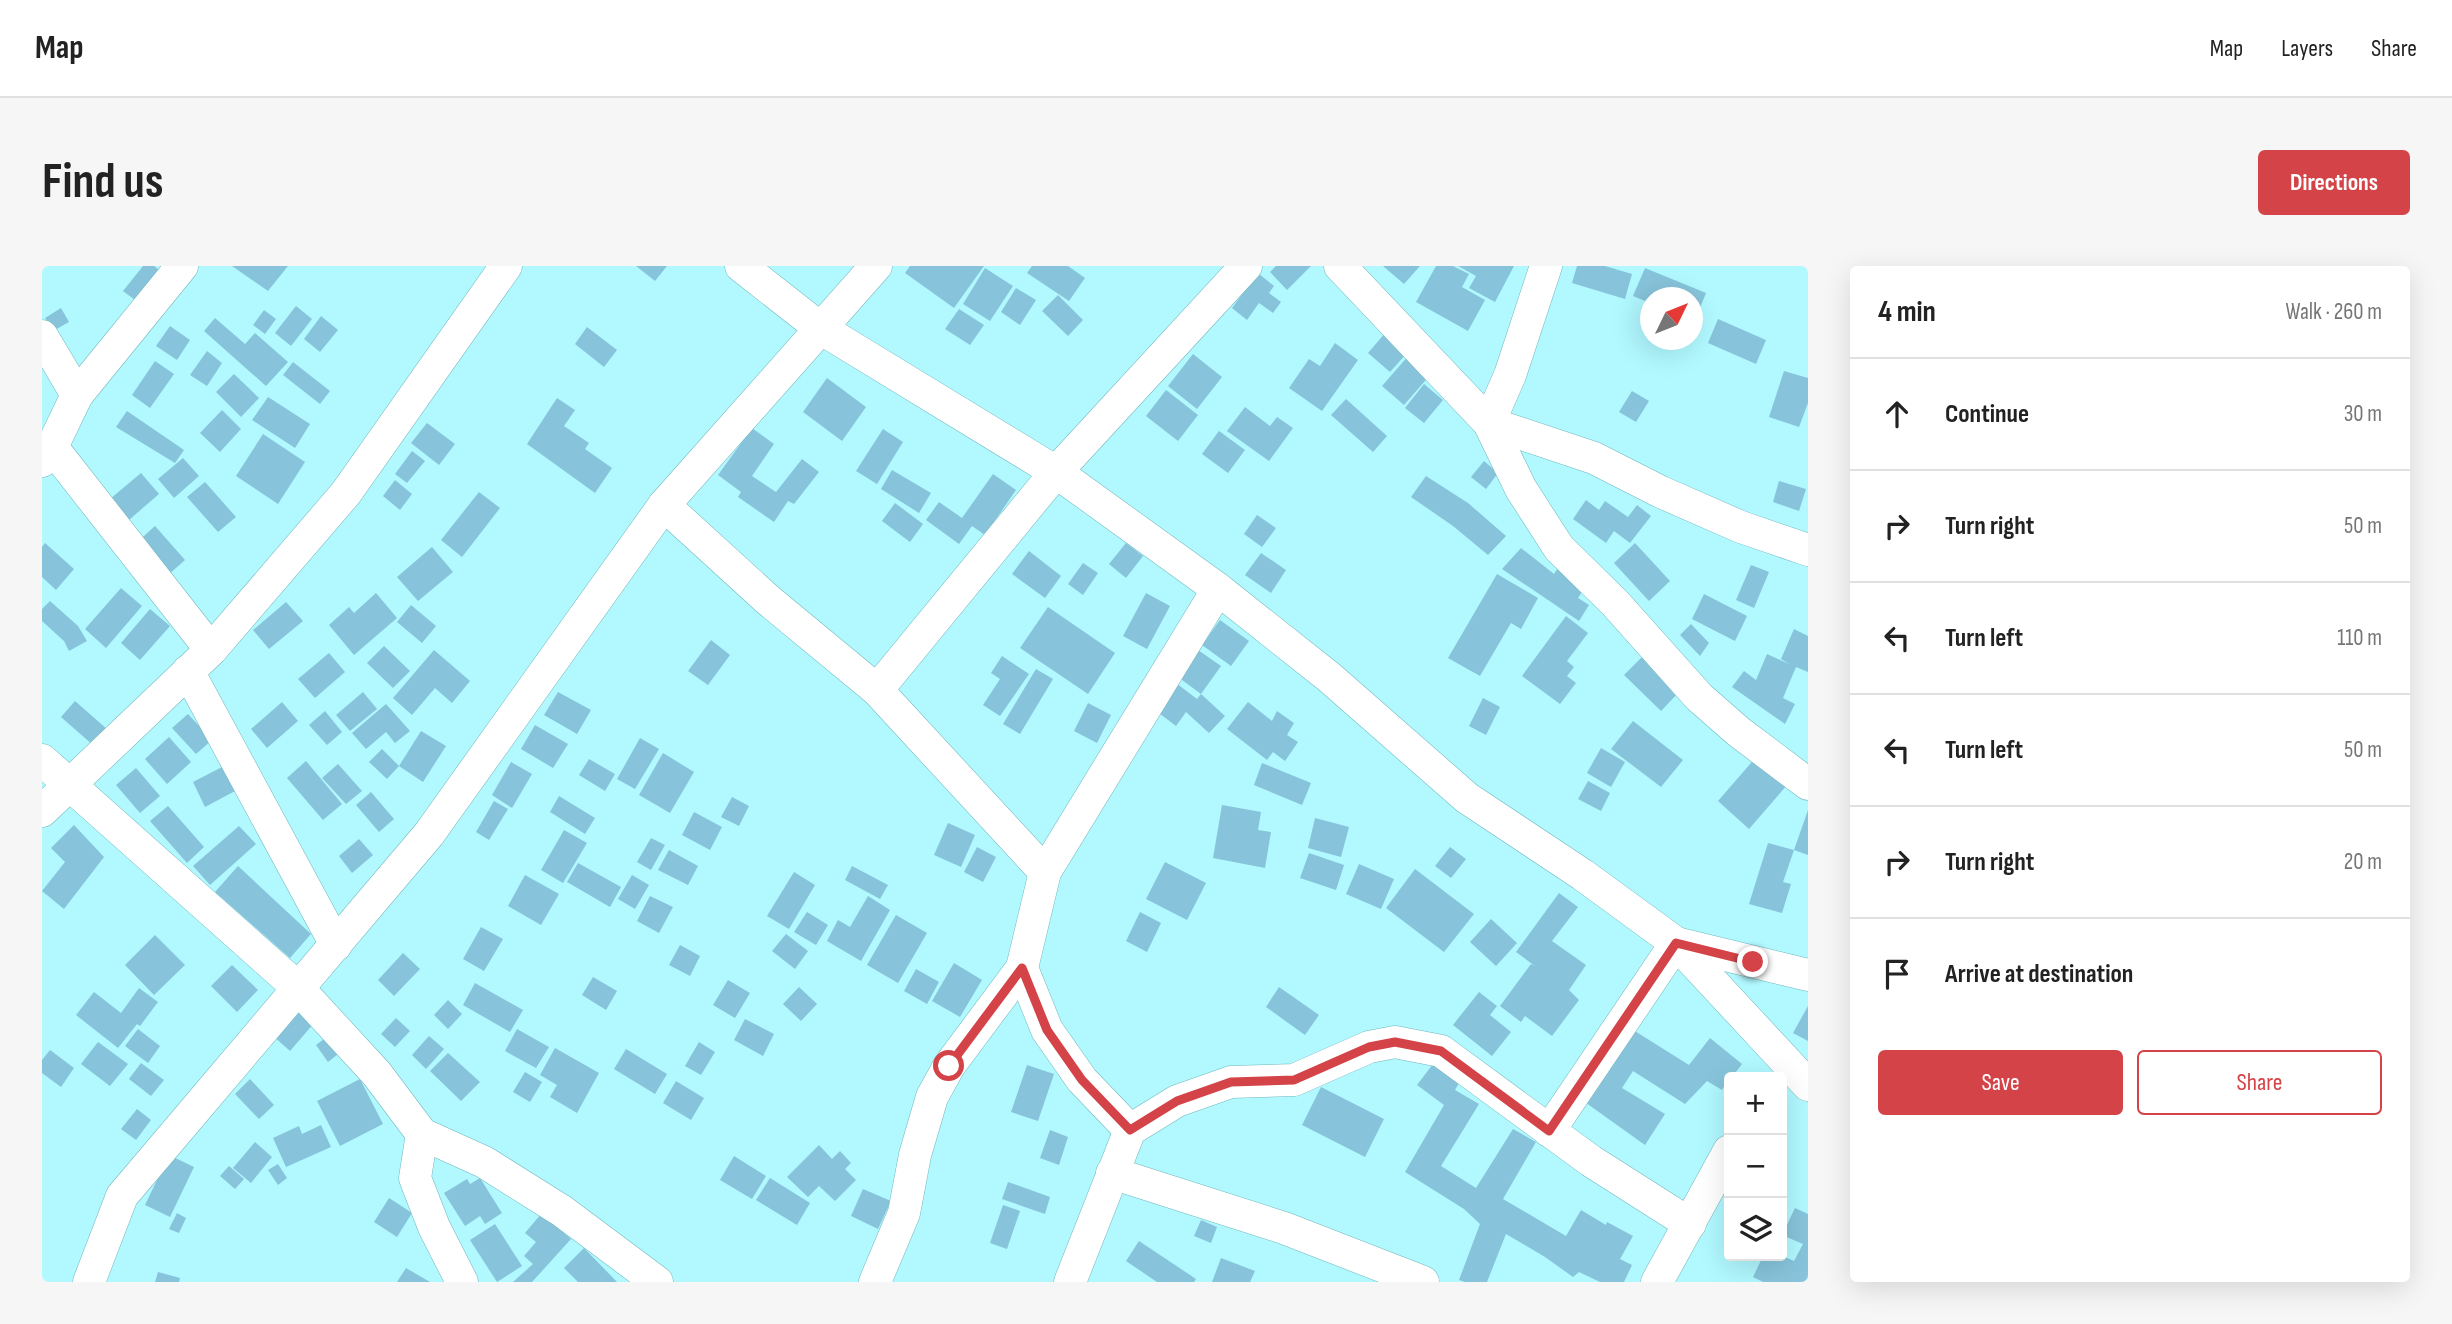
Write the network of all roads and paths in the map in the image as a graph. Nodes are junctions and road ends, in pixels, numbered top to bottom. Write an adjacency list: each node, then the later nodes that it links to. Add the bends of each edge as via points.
1 (182, 266): 10 (street)
2 (506, 266): 17 (street, via 346,493)
3 (741, 266): 8 (street)
4 (876, 266): 8 (street)
5 (1246, 266): 13 (street)
6 (1340, 266): 11 (street)
7 (1546, 266): 11 (street)
8 (820, 328): 13 (street); 14 (street)
9 (42, 336): 10 (street)
10 (77, 395): 12 (street)
11 (1489, 423): 15 (street, via 1594,458 1741,527); 20 (street, via 1521,489 1559,548 1699,697)
12 (47, 454): 17 (street)
13 (1056, 472): 16 (street); 18 (street)
14 (664, 505): 18 (street); 25 (street, via 429,834)
15 (1808, 550)
16 (1218, 589): 23 (street); 24 (street, via 1329,677 1466,798)
17 (200, 660): 21 (street); 25 (street)
18 (877, 690): 23 (street)
19 (42, 760): 21 (street)
20 (1808, 784)
21 (72, 785): 22 (street); 28 (street)
22 (42, 811)
23 (1045, 872): 27 (street)
24 (1676, 943): 26 (street); 29 (street); 32 (street)
25 (336, 945): 28 (street)
26 (1807, 967)
27 (1022, 968): 31 (street, via 1047,1030 1082,1080); 40 (street, via 949,1066 932,1097 904,1213)
28 (297, 987): 33 (street, via 377,1074); 37 (street, via 122,1196)
29 (1780, 1069): 30 (street)
30 (1808, 1085)
31 (1130, 1130): 32 (street, via 1177,1101 1231,1082 1294,1080 1369,1047 1395,1042 1441,1051); 35 (street)
32 (1549, 1131): 36 (street)
33 (422, 1134): 38 (street, via 415,1178); 39 (street, via 484,1162 562,1210)
34 (1724, 1160): 36 (street)
35 (1112, 1173): 41 (street); 42 (street, via 1284,1228)
36 (1690, 1224): 43 (street)
37 (89, 1282)
38 (462, 1282)
39 (657, 1282)
40 (875, 1282)
41 (1070, 1282)
42 (1423, 1282)
43 (1657, 1282)

